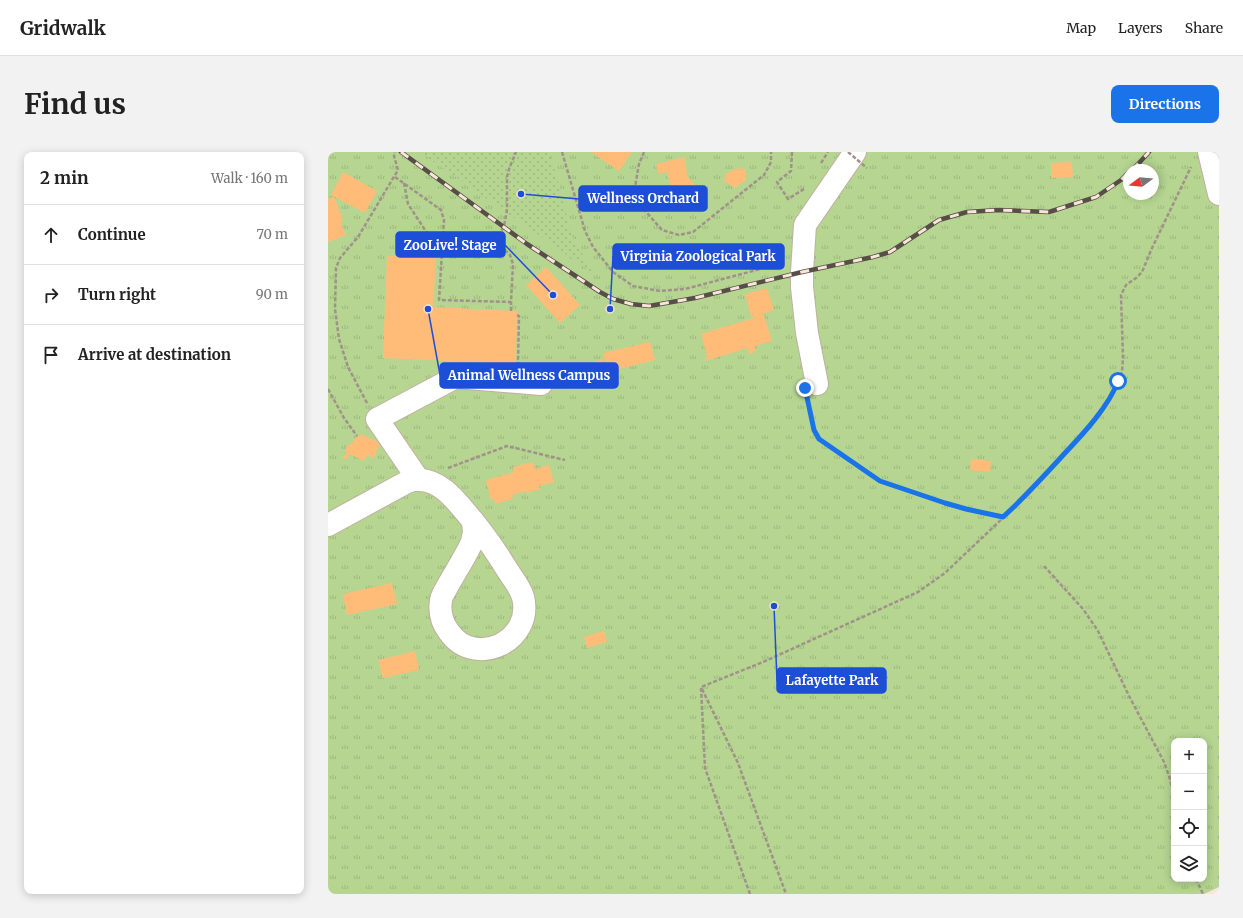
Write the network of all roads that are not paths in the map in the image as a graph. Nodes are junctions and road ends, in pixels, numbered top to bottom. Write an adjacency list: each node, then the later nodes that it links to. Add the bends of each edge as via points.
1 (1209, 152): 3 (lane)
2 (861, 160): 5 (lane, via 805,225 802,287)
3 (1219, 194)
4 (542, 384): 6 (lane, via 456,377 377,419)
5 (812, 390)
6 (418, 479): 7 (lane, via 430,481 445,490); 8 (lane, via 407,482)
7 (473, 521): 7 (lane, via 472,542 441,599 440,612 444,625 453,638 474,649 488,649 501,645 512,637 520,626 524,613 523,597 486,537)
8 (328, 525)

